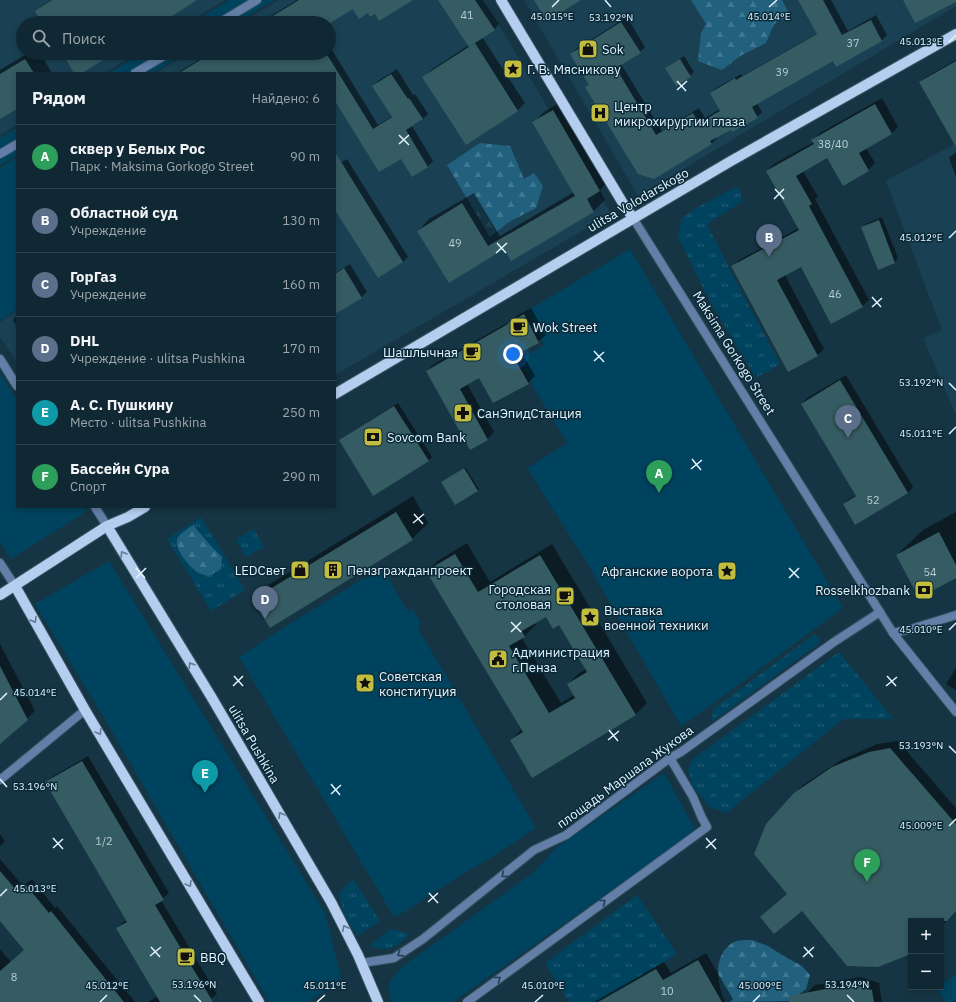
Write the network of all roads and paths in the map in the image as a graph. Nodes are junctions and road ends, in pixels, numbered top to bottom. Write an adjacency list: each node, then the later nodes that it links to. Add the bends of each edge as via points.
1 (257, 0): 3 (street)
2 (501, 0): 9 (main road, Maksima Gorkogo Street)
3 (230, 16)
4 (956, 34): 9 (main road, ulitsa Volodarskogo)
5 (157, 60): 6 (street)
6 (137, 72)
7 (16, 145): 8 (street)
8 (0, 154)
9 (633, 218): 12 (main road, ulitsa Volodarskogo); 19 (street, Maksima Gorkogo Street)
10 (0, 359): 11 (street)
11 (16, 384)
12 (336, 393)
13 (96, 508): 15 (street, ulitsa Pushkina)
14 (142, 508): 15 (main road)
15 (106, 526): 17 (main road); 26 (main road, ulitsa Pushkina, one-way to 15, via 331,902 212,698)
16 (0, 563): 17 (street)
17 (15, 586): 18 (main road); 22 (main road, one-way to 22)
18 (0, 595)
19 (880, 612): 21 (street, Maksima Gorkogo Street); 24 (street, площадь Маршала Жукова)
20 (956, 615): 21 (street)
21 (893, 633): 23 (street, Maksima Gorkogo Street)
22 (85, 710): 25 (street); 27 (main road, one-way to 27)
23 (956, 712)
24 (670, 758): 26 (street, площадь Маршала Жукова, one-way to 26, via 566,835 534,850 424,939 394,958); 29 (street, one-way to 24, via 707,827)
25 (0, 780)
26 (362, 964): 28 (main road, ulitsa Pushkina)
27 (259, 1002)
28 (378, 1002)
29 (467, 1002)

